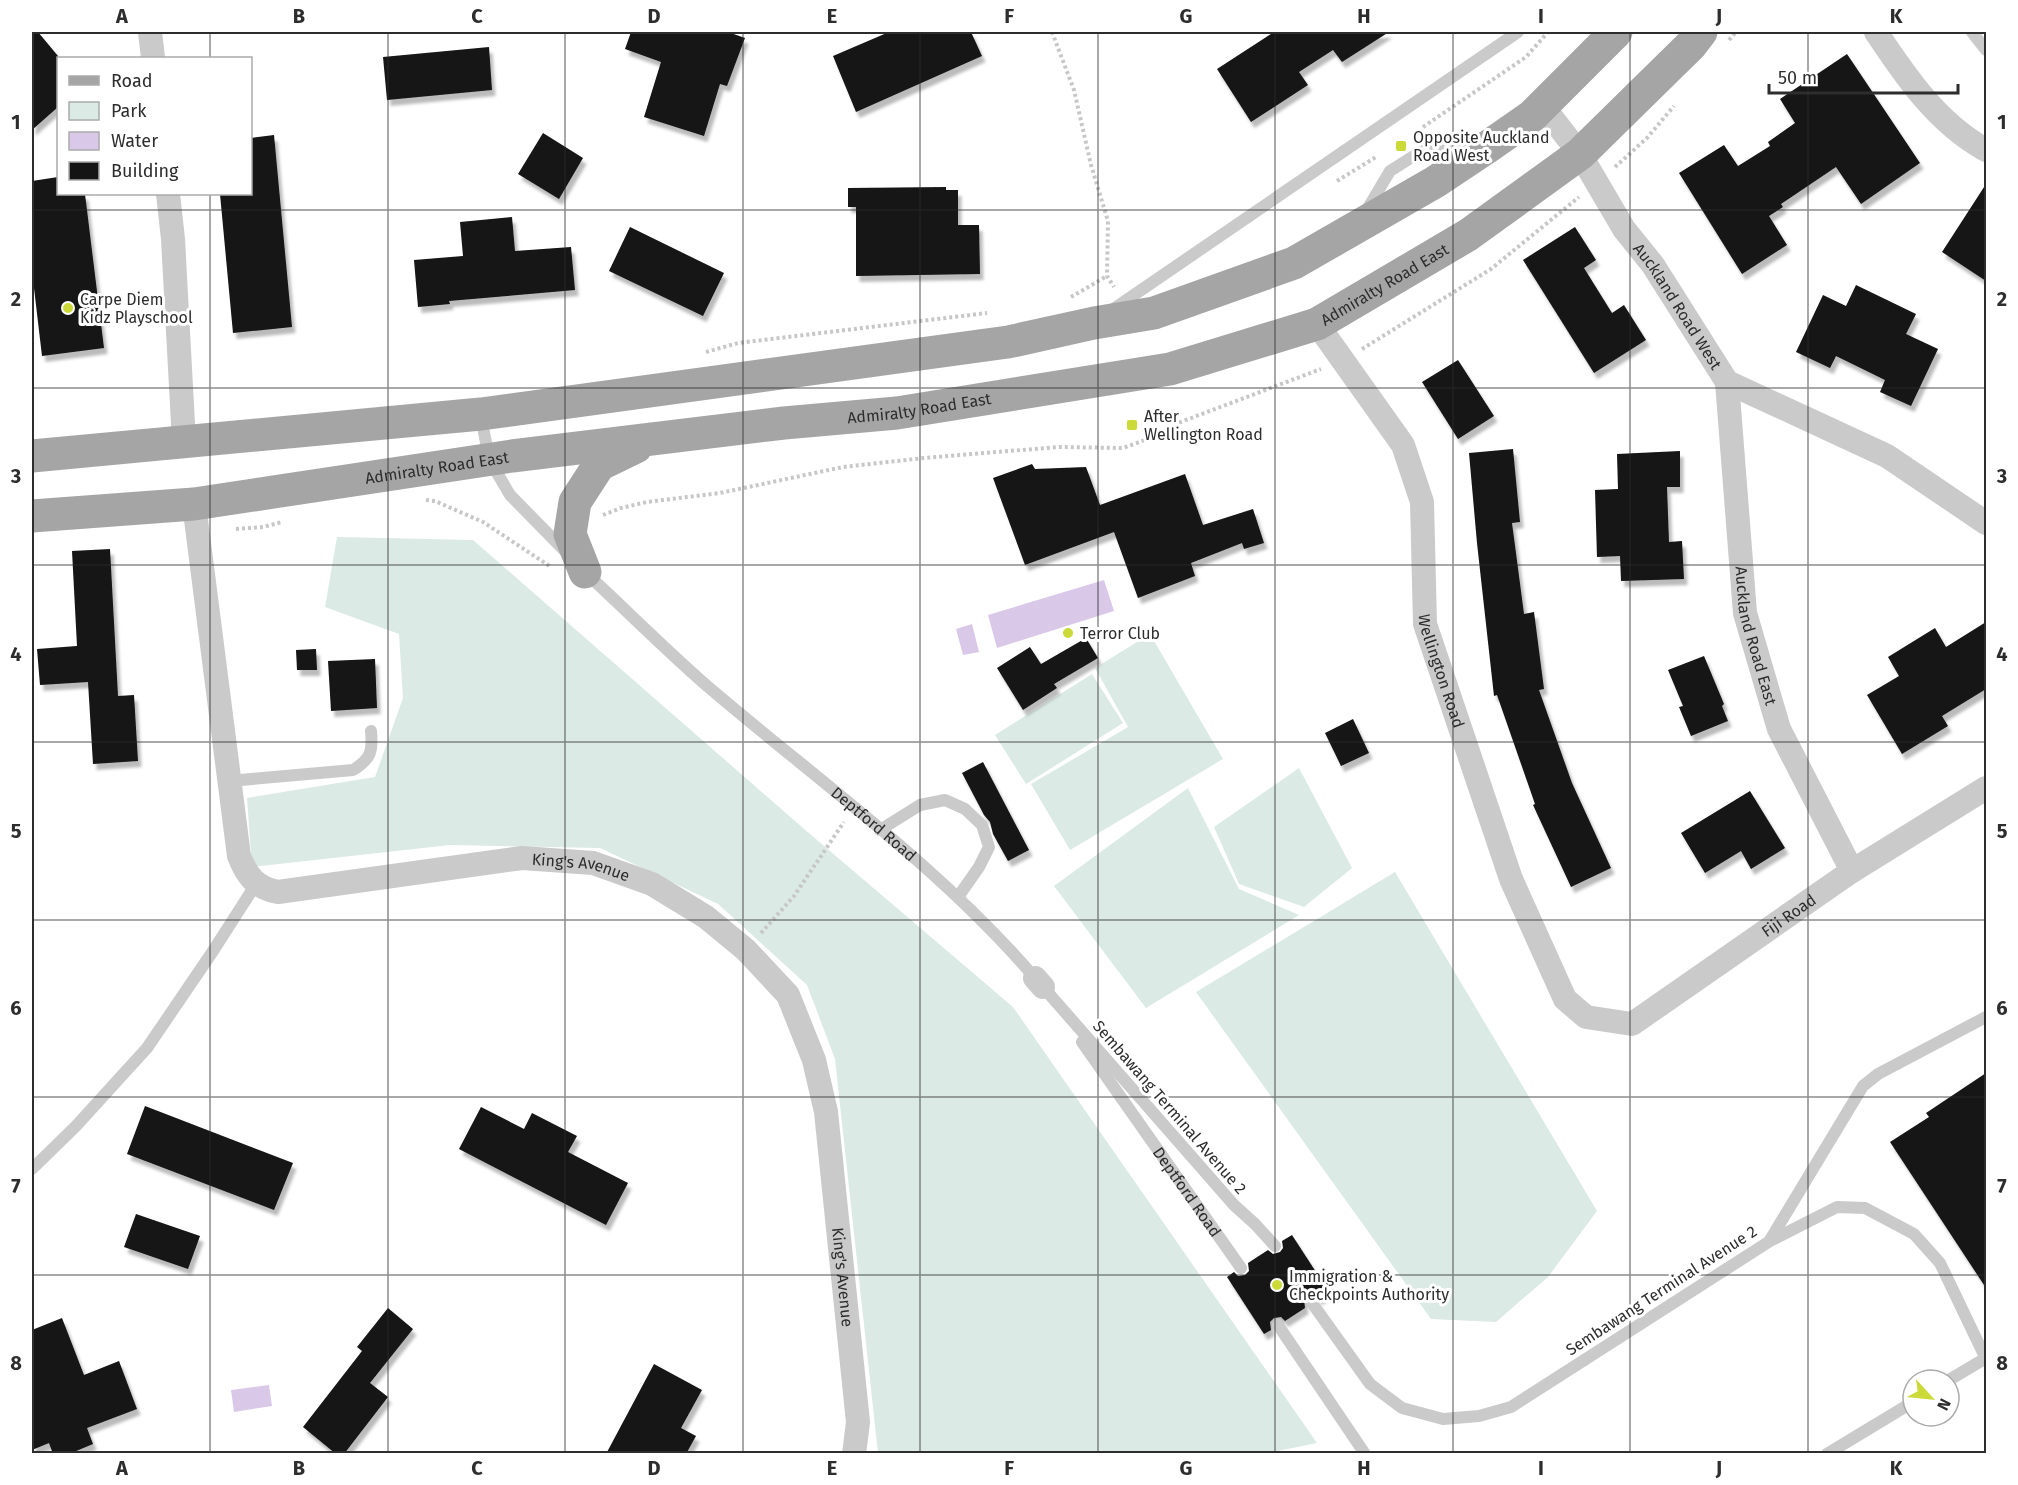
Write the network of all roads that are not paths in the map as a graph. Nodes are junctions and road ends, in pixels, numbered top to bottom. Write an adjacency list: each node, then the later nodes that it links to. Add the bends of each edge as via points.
1 (150, 32): 8 (street)
2 (1518, 32): 13 (lane)
3 (1616, 32): 9 (main road)
4 (1701, 32): 11 (main road, Admiralty Road East)
5 (1876, 32): 10 (street, via 1942,118)
6 (1972, 32): 7 (lane)
7 (1986, 50)
8 (153, 57)
9 (1542, 105): 11 (street, Auckland Road West); 13 (main road, via 1532,116 1435,182 1294,262 1154,313)
10 (1986, 150)
11 (1580, 154): 14 (main road, Admiralty Road East, via 1468,235); 15 (street, Auckland Road West, via 1624,229 1653,265)
12 (168, 195): 18 (street)
13 (1094, 323): 16 (main road, via 1008,342)
14 (1317, 324): 17 (main road, Admiralty Road East, via 1170,369 897,412); 33 (street, Wellington Road, via 1403,446 1422,502 1425,624 1511,879 1566,999)
15 (1727, 382): 23 (street, Auckland Road West, via 1887,456); 29 (street, Auckland Road East, via 1745,613 1779,729)
16 (481, 414): 18 (main road); 20 (lane, Deptford Road)
17 (653, 438): 20 (main road, Admiralty Road East); 24 (main road, via 599,465 575,502 570,534)
18 (184, 442): 19 (main road)
19 (32, 456)
20 (489, 459): 21 (main road, Admiralty Road East); 24 (lane, Deptford Road, via 510,495)
21 (194, 504): 22 (main road, Admiralty Road East); 26 (street)
22 (32, 516)
23 (1986, 523)
24 (585, 572): 28 (lane, Deptford Road, via 704,683)
25 (371, 731): 26 (lane, via 372,748 364,763 353,770)
26 (229, 781): 30 (street, via 239,856)
27 (1986, 788): 29 (street, Fiji Road)
28 (880, 830): 31 (lane, Deptford Road); 31 (lane, via 920,805 945,800 965,809 982,825 989,847)
29 (1852, 871): 33 (street, Fiji Road, via 1632,1024)
30 (256, 884): 35 (lane, via 147,1048); 44 (street, King's Avenue, via 278,892 522,858 593,863 652,884 706,917 747,950 788,995 814,1060 826,1112 858,1422)
31 (958, 897): 32 (lane, Deptford Road)
32 (1039, 983): 37 (lane, Sembawang Terminal Avenue 2, via 1234,1205); 38 (lane, Deptford Road)
33 (1586, 1017)
34 (1986, 1017): 36 (lane, Sembawang Terminal Avenue 2, via 1878,1074 1863,1086)
35 (32, 1169)
36 (1770, 1241): 39 (lane, Sembawang Terminal Avenue 2, via 1511,1407 1479,1416 1443,1419 1402,1408 1370,1384); 41 (lane, via 1837,1207 1865,1208 1914,1234 1940,1263)
37 (1275, 1246)
38 (1241, 1268)
39 (1312, 1304)
40 (1278, 1325): 45 (lane)
41 (1986, 1358): 42 (lane)
42 (1961, 1373)
43 (1901, 1409): 46 (lane)
44 (855, 1454)
45 (1365, 1454)
46 (1827, 1454)

